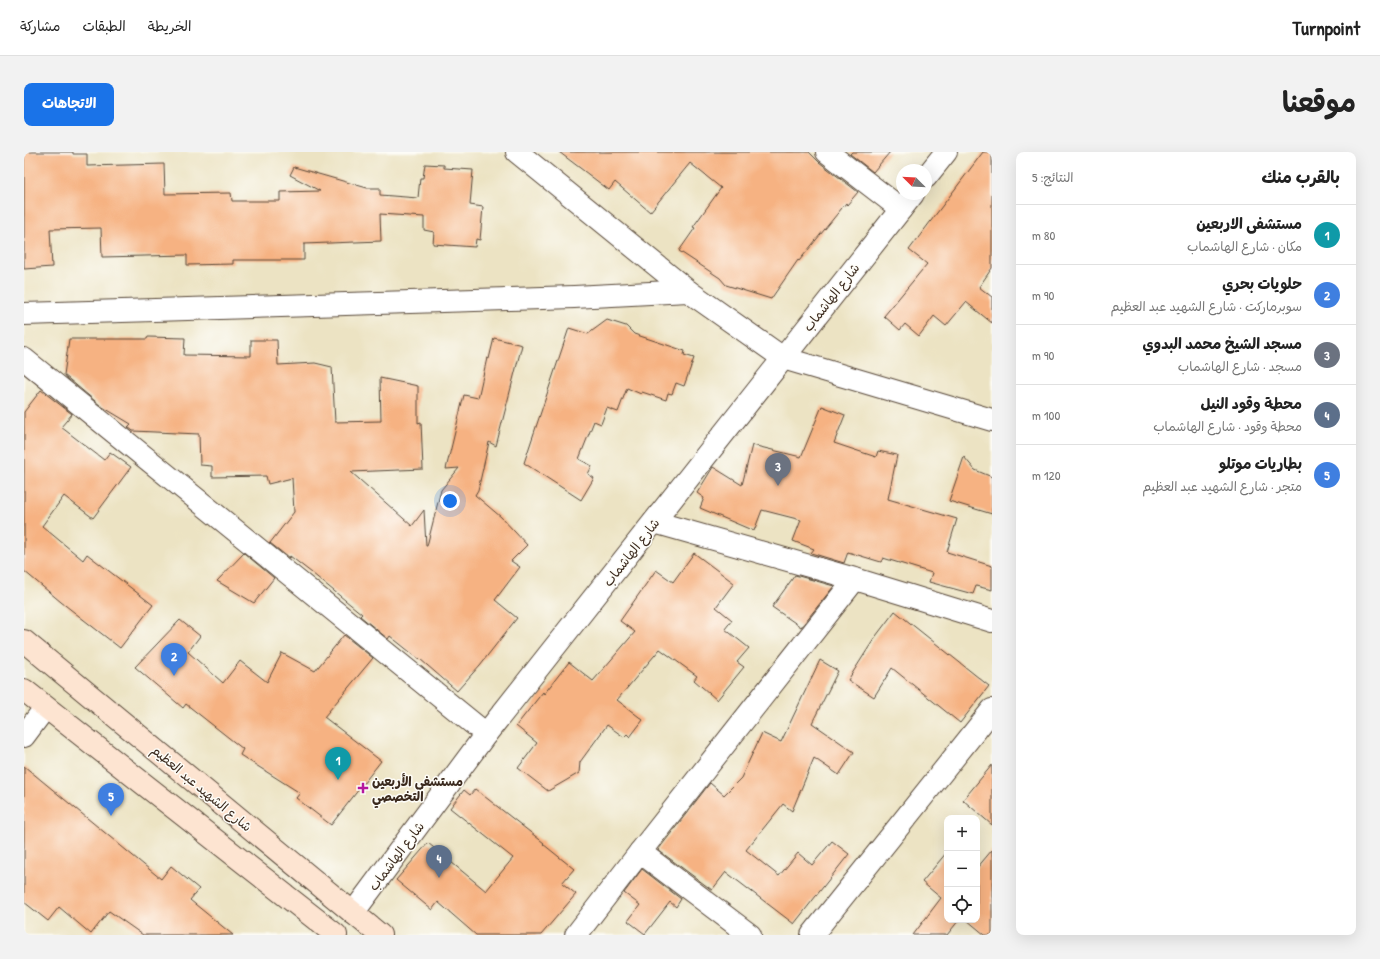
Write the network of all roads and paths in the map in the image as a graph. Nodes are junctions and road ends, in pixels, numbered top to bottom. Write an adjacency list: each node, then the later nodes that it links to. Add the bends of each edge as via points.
1 (517, 152): 6 (street)
2 (827, 152): 5 (street)
3 (946, 152): 4 (street)
4 (932, 170)
5 (907, 202): 8 (street, شارع الهاشماب)
6 (688, 291): 7 (street, via 574,297); 8 (street)
7 (24, 314)
8 (783, 358): 10 (street); 11 (street, شارع الهاشماب)
9 (24, 359): 18 (street)
10 (991, 419)
11 (654, 522): 12 (street); 18 (street, شارع الهاشماب)
12 (855, 579): 13 (street); 20 (street)
13 (992, 621)
14 (24, 641): 21 (main road, شارع الشهيد عبد العظيم)
15 (24, 690): 16 (main road)
16 (45, 708): 19 (street); 22 (main road)
17 (992, 710): 26 (street)
18 (486, 734): 21 (street, شارع الهاشماب)
19 (24, 736)
20 (640, 852): 24 (street); 25 (street)
21 (353, 913): 23 (main road, شارع الشهيد عبد العظيم)
22 (326, 932)
23 (380, 935)
24 (576, 935)
25 (750, 935)
26 (812, 935)

